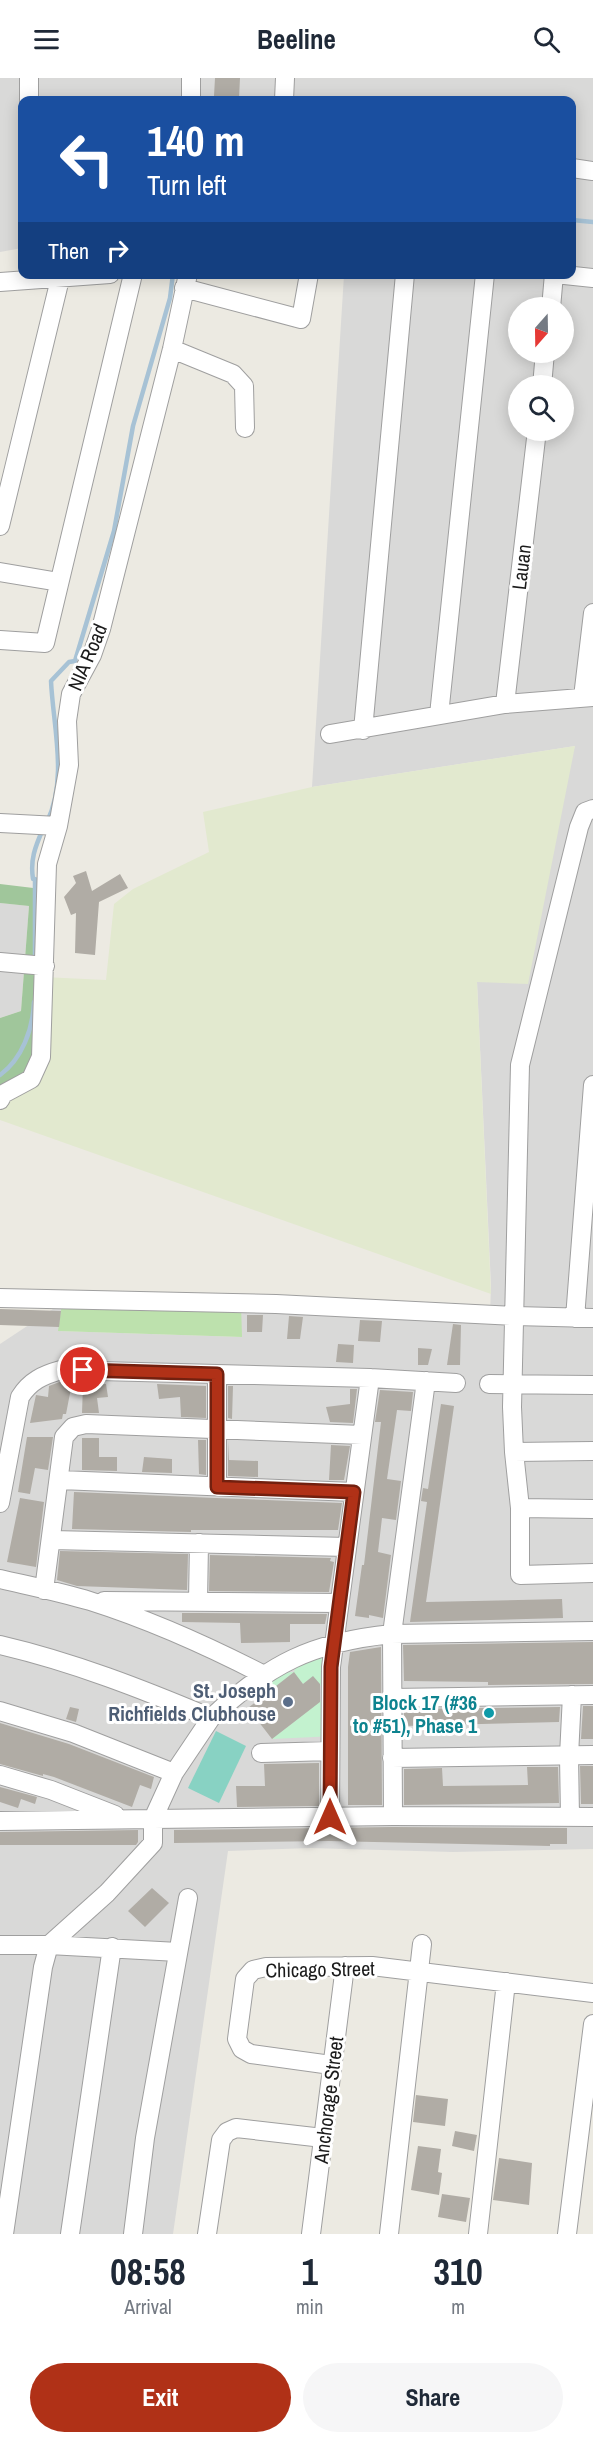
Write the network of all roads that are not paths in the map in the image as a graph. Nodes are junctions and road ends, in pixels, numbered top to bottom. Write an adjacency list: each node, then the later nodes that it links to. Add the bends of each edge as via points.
1 (29, 78): 4 (street)
2 (191, 78): 5 (street)
3 (285, 78): 6 (street)
4 (29, 96)
5 (191, 96)
6 (284, 96)
7 (576, 169): 8 (street)
8 (593, 171)
9 (576, 276): 10 (street)
10 (593, 278)
11 (60, 279): 18 (street); 23 (street)
12 (132, 279): 25 (street)
13 (308, 279): 17 (street, via 301,319)
14 (405, 279): 31 (street)
15 (484, 279): 30 (street)
16 (554, 279): 19 (street)
17 (186, 281): 20 (street, NIA Road)
18 (0, 282)
19 (552, 297)
20 (172, 349): 21 (street, via 233,374 244,386); 35 (street, NIA Road, via 101,629 71,694 69,765)
21 (245, 428)
22 (536, 441): 29 (street, Lauan)
23 (0, 526)
24 (0, 572): 25 (street)
25 (59, 582): 27 (street, via 45,643)
26 (593, 613): 28 (street)
27 (0, 640)
28 (588, 697): 29 (street)
29 (505, 704): 30 (street)
30 (439, 715): 31 (street)
31 (363, 730): 32 (street)
32 (330, 734)
33 (593, 810): 36 (street, via 585,812)
34 (0, 823): 35 (street)
35 (51, 826): 38 (street, NIA Road)
36 (586, 827): 42 (street, via 519,1065)
37 (0, 962): 38 (street)
38 (45, 966): 40 (street, NIA Road, via 41,1057 31,1079 3,1094)
39 (593, 1085): 43 (street)
40 (0, 1100)
41 (0, 1298): 42 (street, via 276,1304)
42 (515, 1316): 43 (street); 50 (street)
43 (584, 1318)
44 (217, 1374): 45 (street); 51 (street); 58 (street, via 61,1370 27,1385 14,1420)
45 (370, 1378): 46 (street); 52 (street)
46 (426, 1381): 47 (street); 71 (street)
47 (456, 1383)
48 (489, 1384): 50 (street)
49 (593, 1385): 50 (street)
50 (513, 1386): 54 (street)
51 (216, 1430): 52 (street); 55 (street, via 86,1424 73,1427 64,1437); 56 (street)
52 (362, 1436): 57 (street)
53 (593, 1451): 54 (street)
54 (514, 1452): 59 (street)
55 (60, 1480): 56 (street); 61 (street)
56 (217, 1487): 57 (street)
57 (354, 1492): 63 (street)
58 (0, 1503)
59 (520, 1508): 60 (street); 64 (street, via 520,1575)
60 (593, 1509)
61 (52, 1540): 62 (street); 66 (street)
62 (199, 1543): 63 (street); 68 (street)
63 (347, 1547): 69 (street)
64 (593, 1574)
65 (0, 1579): 66 (street)
66 (44, 1590): 67 (street)
67 (88, 1601): 68 (street); 74 (street, via 210,1648)
68 (198, 1602): 69 (street)
69 (339, 1603): 72 (street)
70 (593, 1631): 71 (street)
71 (392, 1634): 72 (street); 77 (street)
72 (333, 1643): 74 (street, via 276,1666); 80 (street)
73 (0, 1645): 79 (street, via 100,1674)
74 (264, 1675): 79 (street)
75 (572, 1695): 76 (street); 77 (street); 83 (street)
76 (593, 1695)
77 (392, 1698): 84 (street)
78 (0, 1711): 85 (street, via 73,1733)
79 (211, 1718): 85 (street)
80 (330, 1751): 81 (street); 88 (street)
81 (261, 1753)
82 (593, 1755): 83 (street)
83 (569, 1756): 84 (street); 89 (street)
84 (392, 1758): 87 (street)
85 (174, 1773): 92 (street)
86 (0, 1774): 91 (street)
87 (393, 1816): 88 (street); 89 (street)
88 (330, 1817): 92 (street)
89 (570, 1817): 90 (street)
90 (593, 1818)
91 (125, 1819): 92 (street); 93 (street)
92 (153, 1819): 97 (street, via 153,1843 107,1893)
93 (0, 1821)
94 (188, 1898): 99 (street)
95 (422, 1944): 101 (street)
96 (0, 1945): 97 (street)
97 (49, 1945): 98 (street); 107 (street)
98 (112, 1947): 99 (street); 108 (street)
99 (178, 1952): 109 (street, via 145,2138)
100 (345, 1966): 101 (street, Chicago Street); 105 (street, Anchorage Street); 105 (street, Chicago Street, via 266,1967 253,1970 245,1979 237,2039 242,2049 251,2054)
101 (419, 1972): 102 (street, Chicago Street); 112 (street)
102 (506, 1982): 103 (street, Chicago Street); 113 (street)
103 (593, 1993)
104 (593, 2024): 114 (street)
105 (331, 2065): 106 (street, Anchorage Street)
106 (323, 2138): 110 (street, via 236,2128 226,2132 220,2140); 111 (street, Anchorage Street)
107 (4, 2234)
108 (70, 2234)
109 (133, 2234)
110 (207, 2234)
111 (311, 2234)
112 (389, 2234)
113 (478, 2234)
114 (567, 2234)

